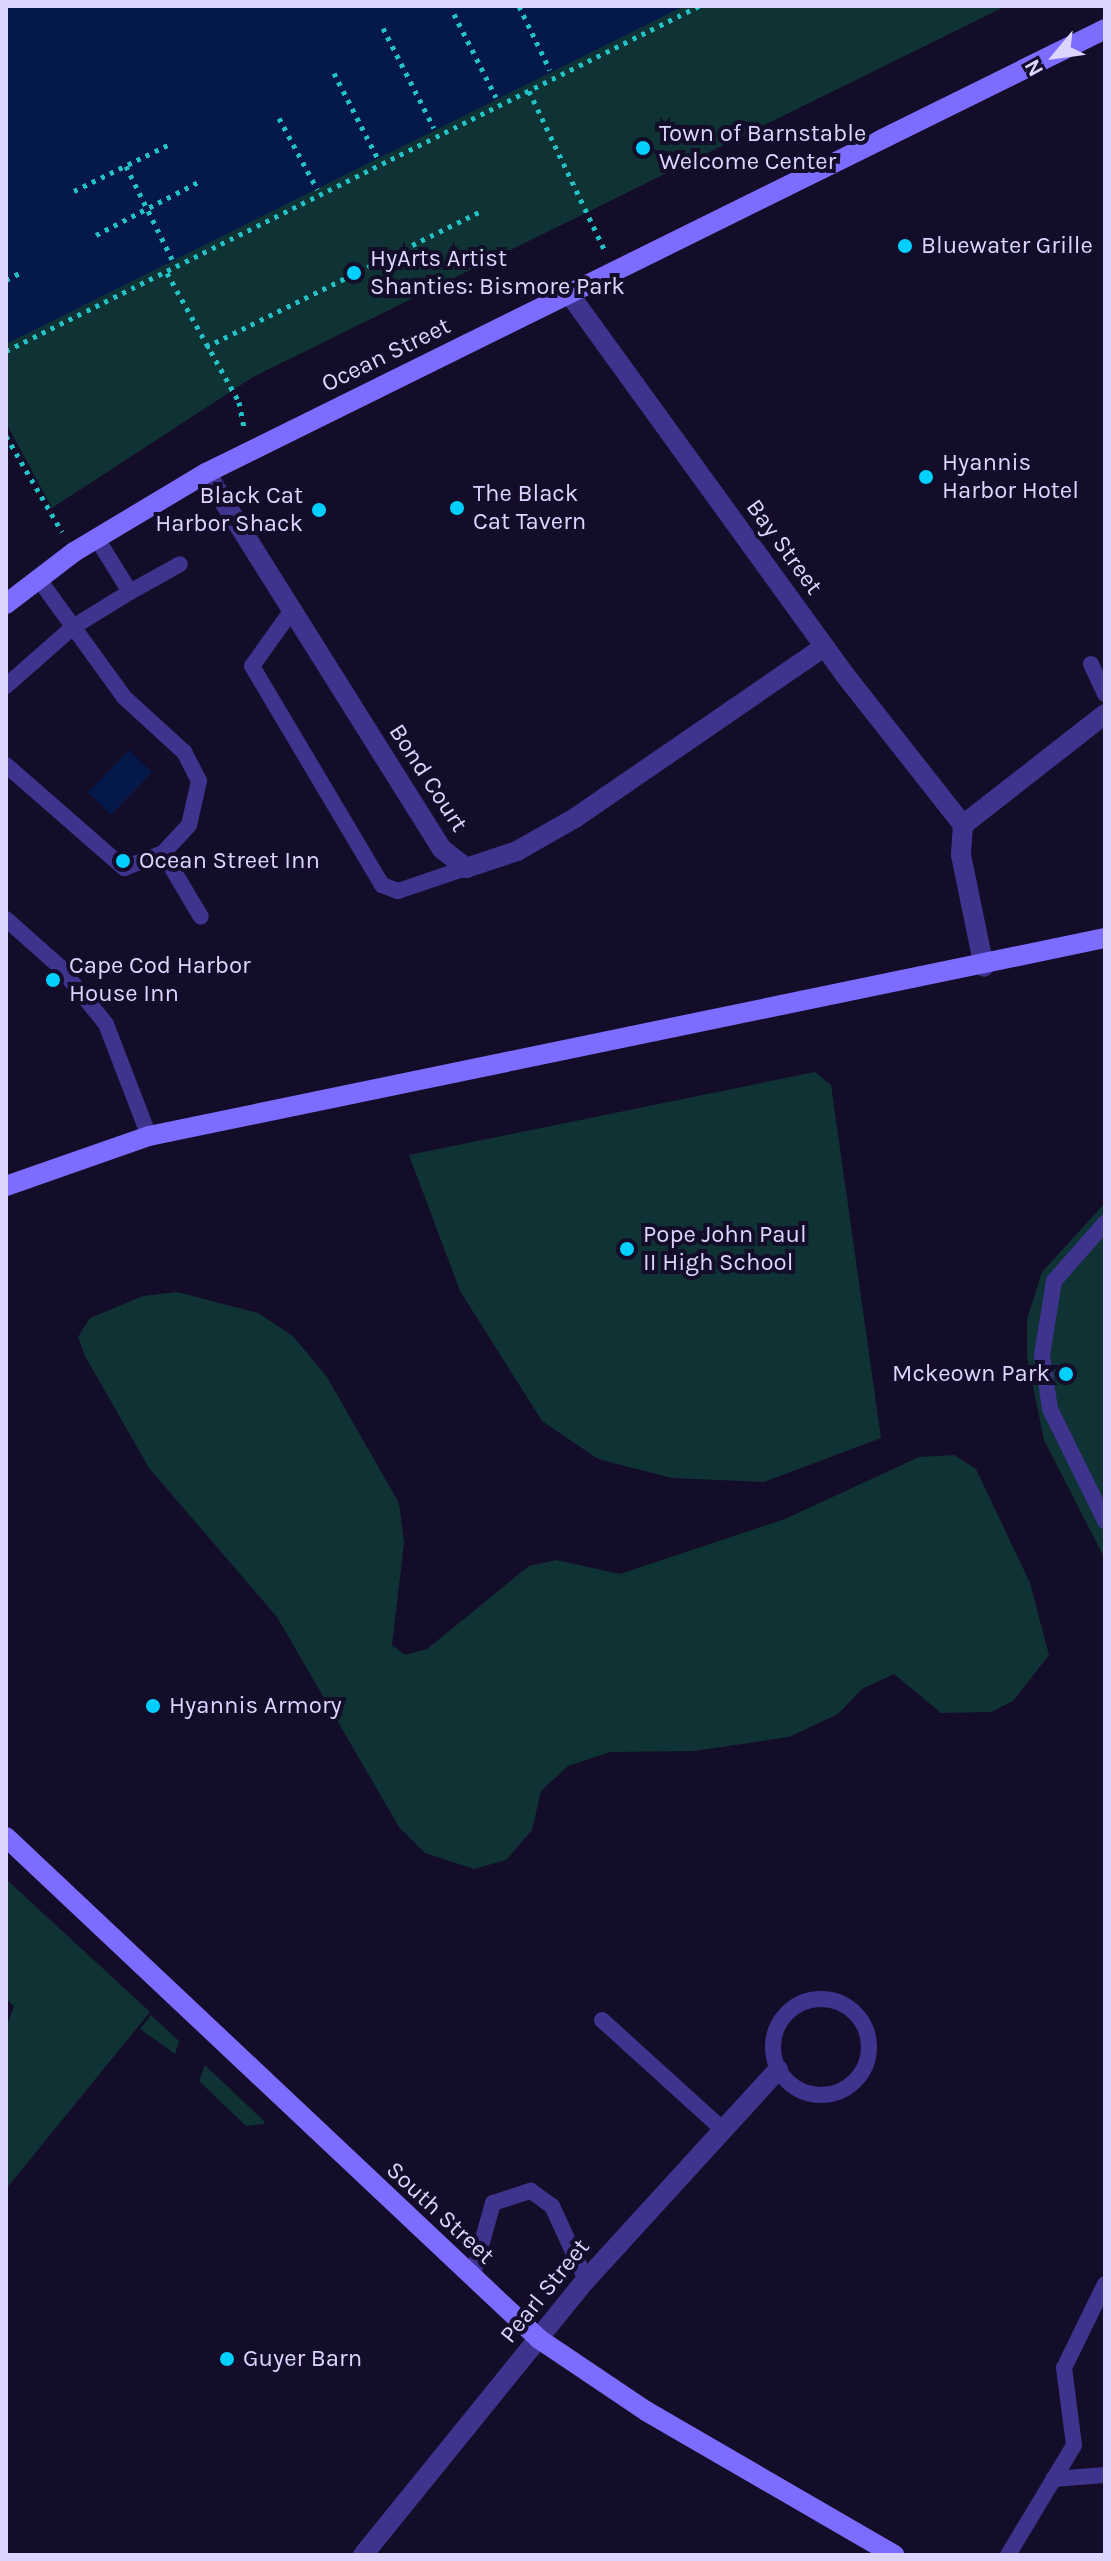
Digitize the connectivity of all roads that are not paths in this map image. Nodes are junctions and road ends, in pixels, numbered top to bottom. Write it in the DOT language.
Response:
graph roads {
  1 [pos="1105,29"];
  2 [pos="570,295"];
  3 [pos="206,473"];
  4 [pos="96,537"];
  5 [pos="180,564"];
  6 [pos="38,578"];
  7 [pos="130,592"];
  8 [pos="6,604"];
  9 [pos="290,613"];
  10 [pos="73,627"];
  11 [pos="824,647"];
  12 [pos="1091,664"];
  13 [pos="6,686"];
  14 [pos="1105,694"];
  15 [pos="1105,714"];
  16 [pos="6,765"];
  17 [pos="963,825"];
  18 [pos="163,853"];
  19 [pos="466,868"];
  20 [pos="201,917"];
  21 [pos="6,919"];
  22 [pos="1105,938"];
  23 [pos="984,967"];
  24 [pos="149,1136"];
  25 [pos="6,1186"];
  26 [pos="1105,1223"];
  27 [pos="1105,1521"];
  28 [pos="6,1837"];
  29 [pos="602,2020"];
  30 [pos="778,2070"];
  31 [pos="720,2127"];
  32 [pos="472,2278"];
  33 [pos="586,2280"];
  34 [pos="1105,2284"];
  35 [pos="539,2339"];
  36 [pos="1105,2475"];
  37 [pos="1053,2479"];
  38 [pos="363,2555"];
  39 [pos="894,2555"];
  40 [pos="1008,2555"];
  1 -- 2 [label="main road, Ocean Street"];
  2 -- 3 [label="main road, Ocean Street"];
  2 -- 11 [label="street, Bay Street"];
  3 -- 4 [label="main road, Ocean Street"];
  3 -- 9 [label="street, Bond Court"];
  4 -- 6 [label="main road, Ocean Street"];
  4 -- 7 [label="lane"];
  5 -- 7 [label="lane"];
  6 -- 8 [label="main road, Ocean Street"];
  6 -- 10 [label="lane"];
  7 -- 10 [label="lane"];
  9 -- 19 [label="street, Bond Court"];
  9 -- 19 [label="lane"];
  10 -- 13 [label="lane"];
  10 -- 18 [label="lane"];
  11 -- 17 [label="street, Bay Street"];
  11 -- 19 [label="street, Bond Court"];
  12 -- 14 [label="lane"];
  15 -- 17 [label="street"];
  16 -- 18 [label="lane"];
  17 -- 23 [label="street"];
  18 -- 20 [label="lane"];
  21 -- 24 [label="lane"];
  22 -- 23 [label="main road"];
  23 -- 24 [label="main road"];
  24 -- 25 [label="main road"];
  26 -- 27 [label="lane"];
  28 -- 32 [label="main road, South Street"];
  29 -- 31 [label="lane"];
  30 -- 30 [label="lane"];
  30 -- 31 [label="street, Pearl Street"];
  31 -- 33 [label="street, Pearl Street"];
  32 -- 33 [label="lane"];
  32 -- 35 [label="main road, South Street"];
  33 -- 35 [label="street, Pearl Street"];
  34 -- 37 [label="lane"];
  35 -- 38 [label="street, Pearl Street"];
  35 -- 39 [label="main road, South Street"];
  36 -- 37 [label="lane"];
  37 -- 40 [label="lane"];
}
